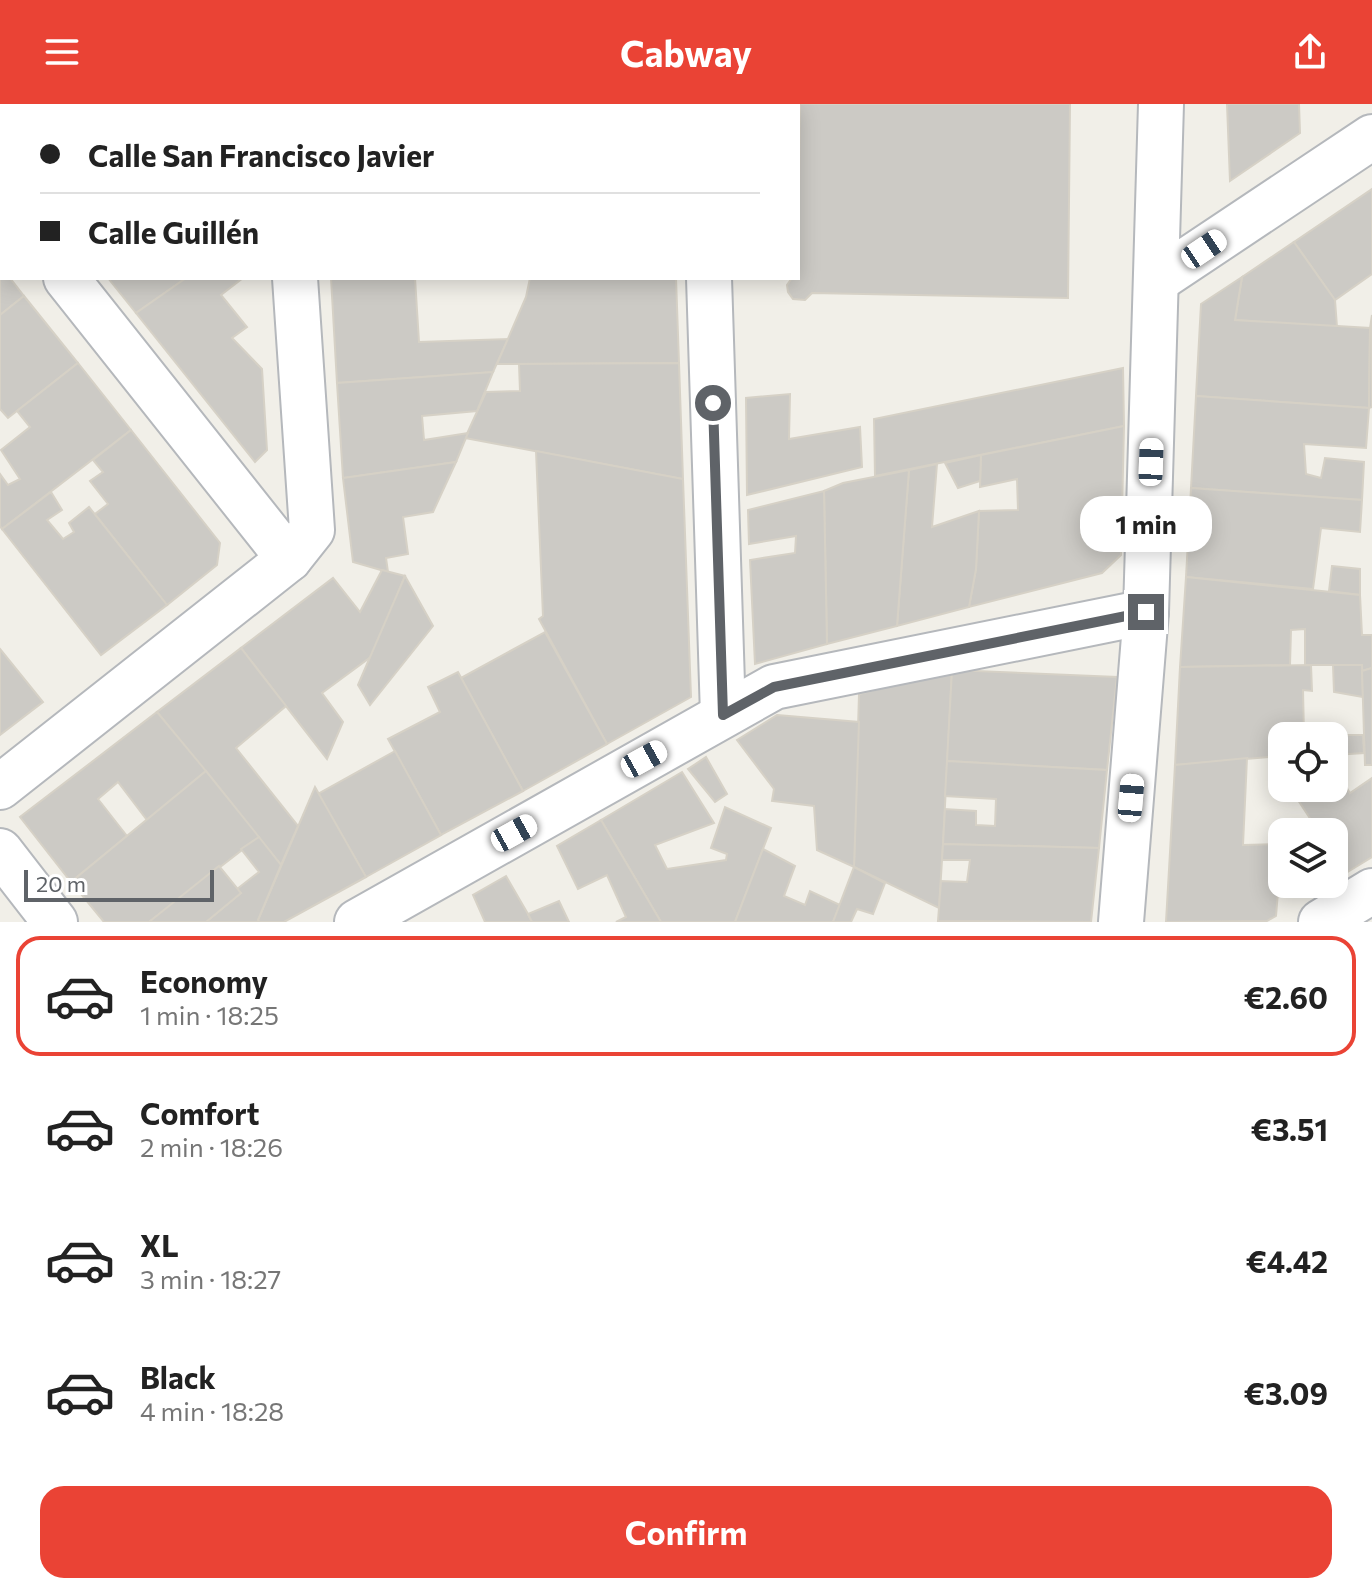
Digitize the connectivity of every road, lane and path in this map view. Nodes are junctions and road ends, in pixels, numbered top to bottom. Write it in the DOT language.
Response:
graph roads {
  1 [pos="1161,104"];
  2 [pos="1372,137"];
  3 [pos="68,280"];
  4 [pos="295,280"];
  5 [pos="709,280"];
  6 [pos="1156,281"];
  7 [pos="289,559"];
  8 [pos="1146,612"];
  9 [pos="723,715"];
  10 [pos="0,787"];
  11 [pos="0,851"];
  12 [pos="1372,891"];
  13 [pos="55,922"];
  14 [pos="357,922"];
  15 [pos="1121,922"];
  16 [pos="1321,922"];
  1 -- 6 [label="street"];
  2 -- 6 [label="street"];
  3 -- 7 [label="street"];
  4 -- 7 [label="street"];
  5 -- 9 [label="street"];
  6 -- 8 [label="street"];
  7 -- 10 [label="street"];
  8 -- 9 [label="street"];
  8 -- 15 [label="street"];
  9 -- 14 [label="street"];
  11 -- 13 [label="street"];
  12 -- 16 [label="street"];
}
